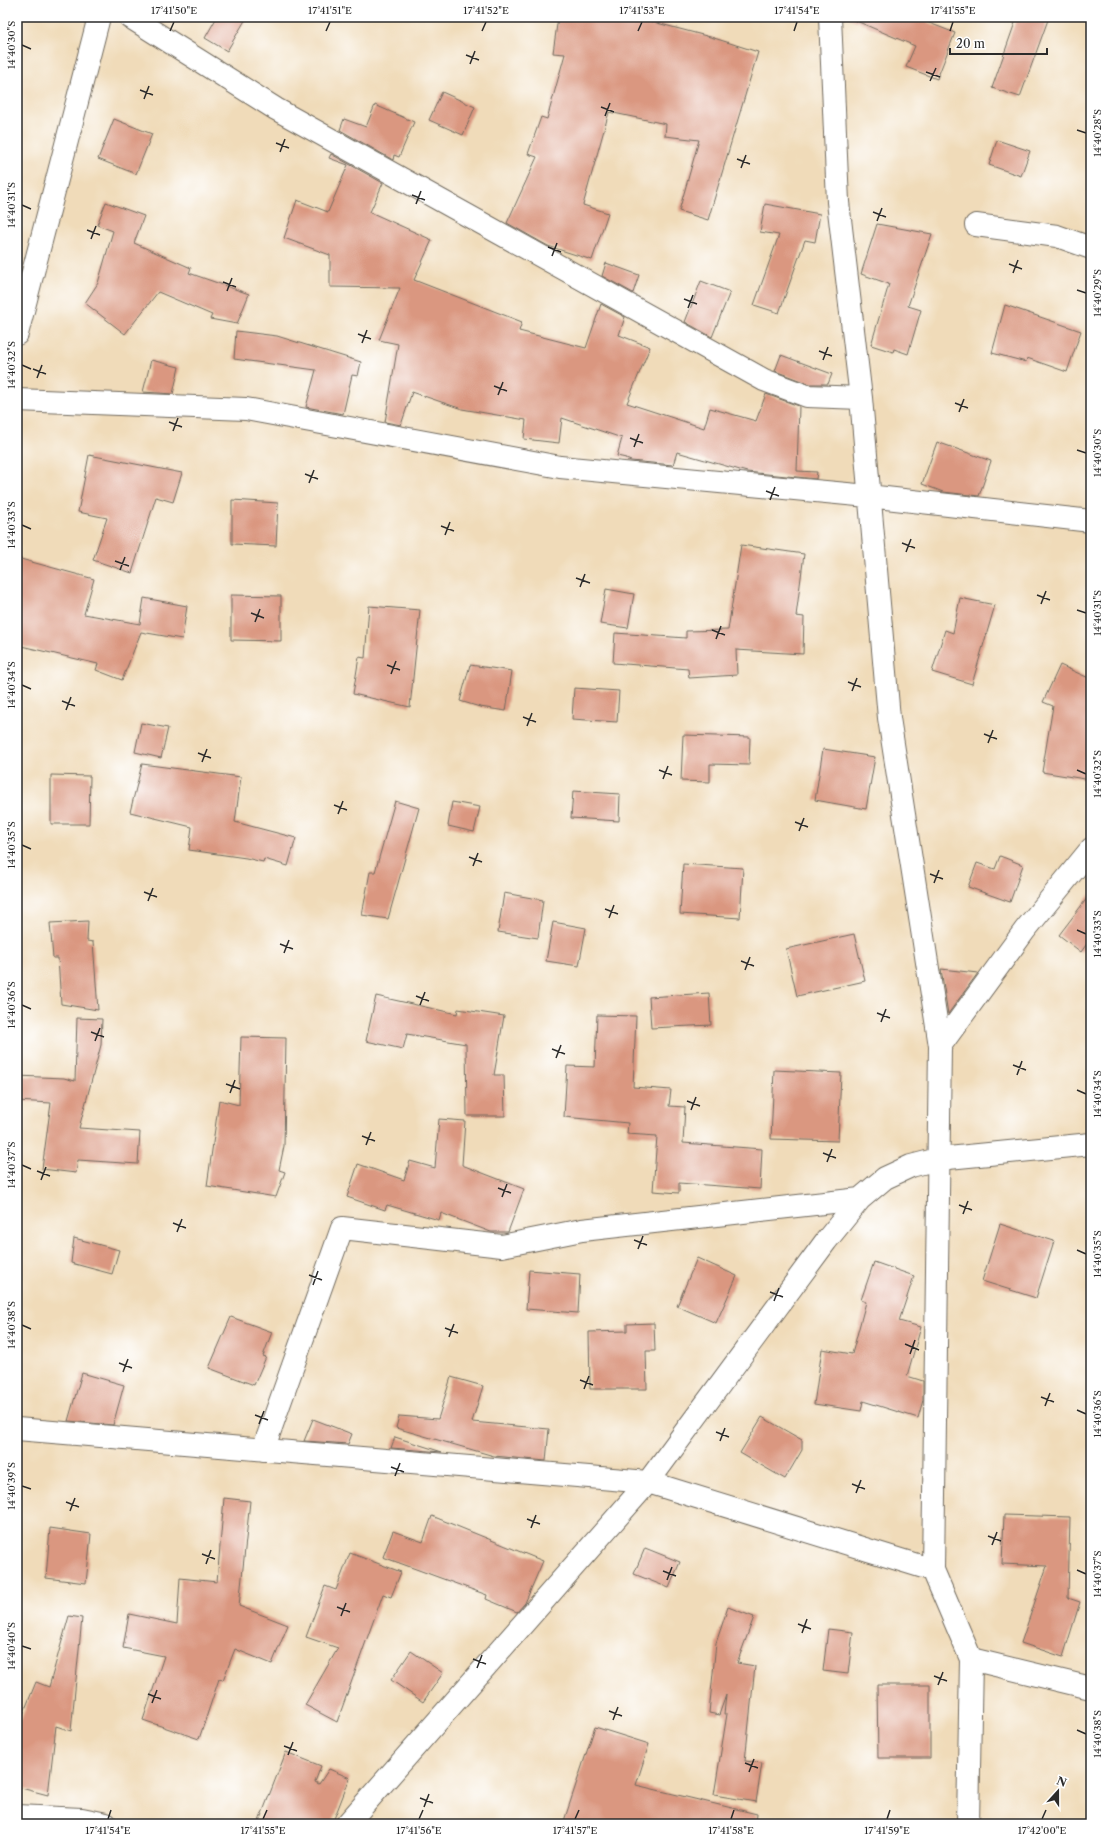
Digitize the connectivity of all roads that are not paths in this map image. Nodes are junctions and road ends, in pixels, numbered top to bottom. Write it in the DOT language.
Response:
graph roads {
  1 [pos="99,17"];
  2 [pos="130,17"];
  3 [pos="830,17"];
  4 [pos="976,225"];
  5 [pos="1091,248"];
  6 [pos="17,334"];
  7 [pos="861,398"];
  8 [pos="17,400"];
  9 [pos="868,496"];
  10 [pos="1091,521"];
  11 [pos="1091,849"];
  12 [pos="940,1046"];
  13 [pos="1091,1144"];
  14 [pos="938,1159"];
  15 [pos="860,1199"];
  16 [pos="17,1429"];
  17 [pos="263,1450"];
  18 [pos="648,1482"];
  19 [pos="933,1570"];
  20 [pos="971,1659"];
  21 [pos="1091,1688"];
  22 [pos="17,1816"];
  23 [pos="106,1824"];
  24 [pos="347,1824"];
  25 [pos="968,1824"];
  1 -- 6 [label="street"];
  2 -- 7 [label="street"];
  3 -- 7 [label="street"];
  4 -- 5 [label="street"];
  7 -- 9 [label="street"];
  8 -- 9 [label="street"];
  9 -- 10 [label="street"];
  9 -- 12 [label="street"];
  11 -- 12 [label="street"];
  12 -- 14 [label="street"];
  13 -- 14 [label="street"];
  14 -- 15 [label="street"];
  14 -- 19 [label="street"];
  15 -- 17 [label="street"];
  15 -- 18 [label="street"];
  16 -- 17 [label="street"];
  17 -- 18 [label="street"];
  18 -- 19 [label="street"];
  18 -- 24 [label="street"];
  19 -- 20 [label="street"];
  20 -- 21 [label="street"];
  20 -- 25 [label="street"];
  22 -- 23 [label="street"];
}
